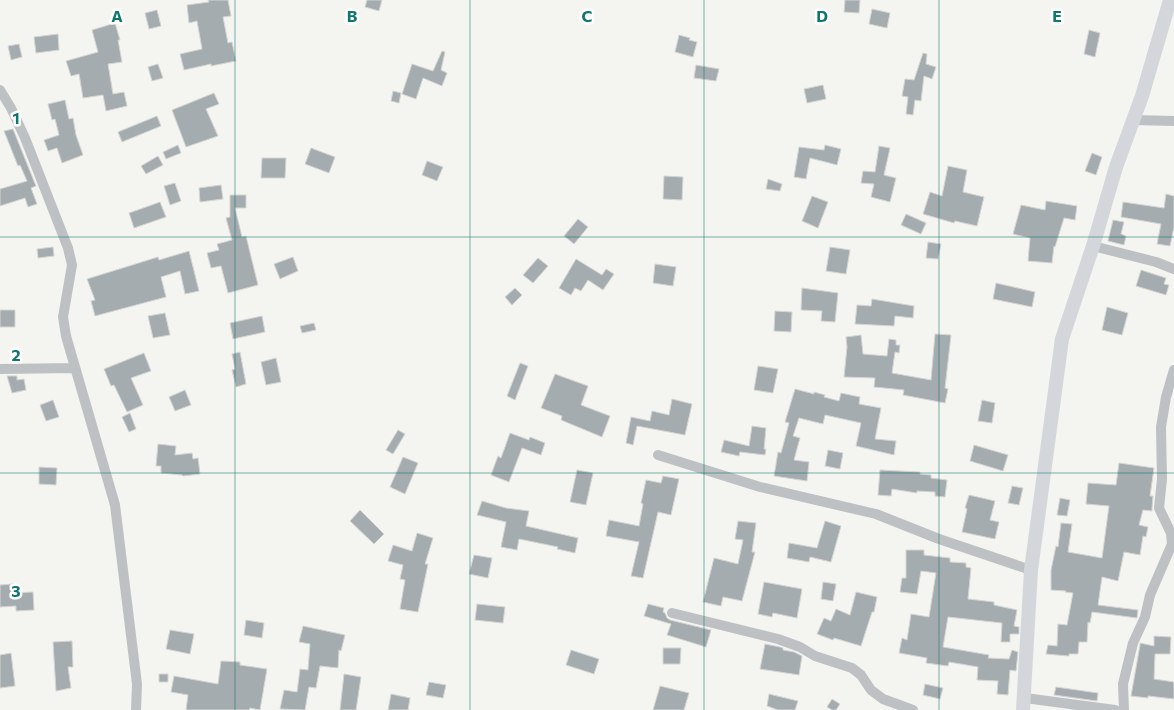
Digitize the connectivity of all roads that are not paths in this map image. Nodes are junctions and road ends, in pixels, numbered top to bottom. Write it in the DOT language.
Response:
graph roads {
  1 [pos="1170,0"];
  2 [pos="0,90"];
  3 [pos="1133,120"];
  4 [pos="1174,121"];
  5 [pos="1093,246"];
  6 [pos="1174,269"];
  7 [pos="76,368"];
  8 [pos="0,369"];
  9 [pos="1174,370"];
  10 [pos="658,455"];
  11 [pos="1031,570"];
  12 [pos="672,613"];
  13 [pos="1024,704"];
  14 [pos="136,710"];
  15 [pos="913,710"];
  16 [pos="1115,710"];
  17 [pos="1124,710"];
  1 -- 3 [label="street"];
  2 -- 7 [label="street"];
  3 -- 4 [label="street"];
  3 -- 5 [label="street"];
  5 -- 6 [label="street"];
  5 -- 11 [label="street"];
  7 -- 8 [label="street"];
  7 -- 14 [label="street"];
  9 -- 17 [label="street"];
  10 -- 11 [label="street"];
  11 -- 13 [label="street"];
  12 -- 15 [label="street"];
  13 -- 16 [label="street"];
}
